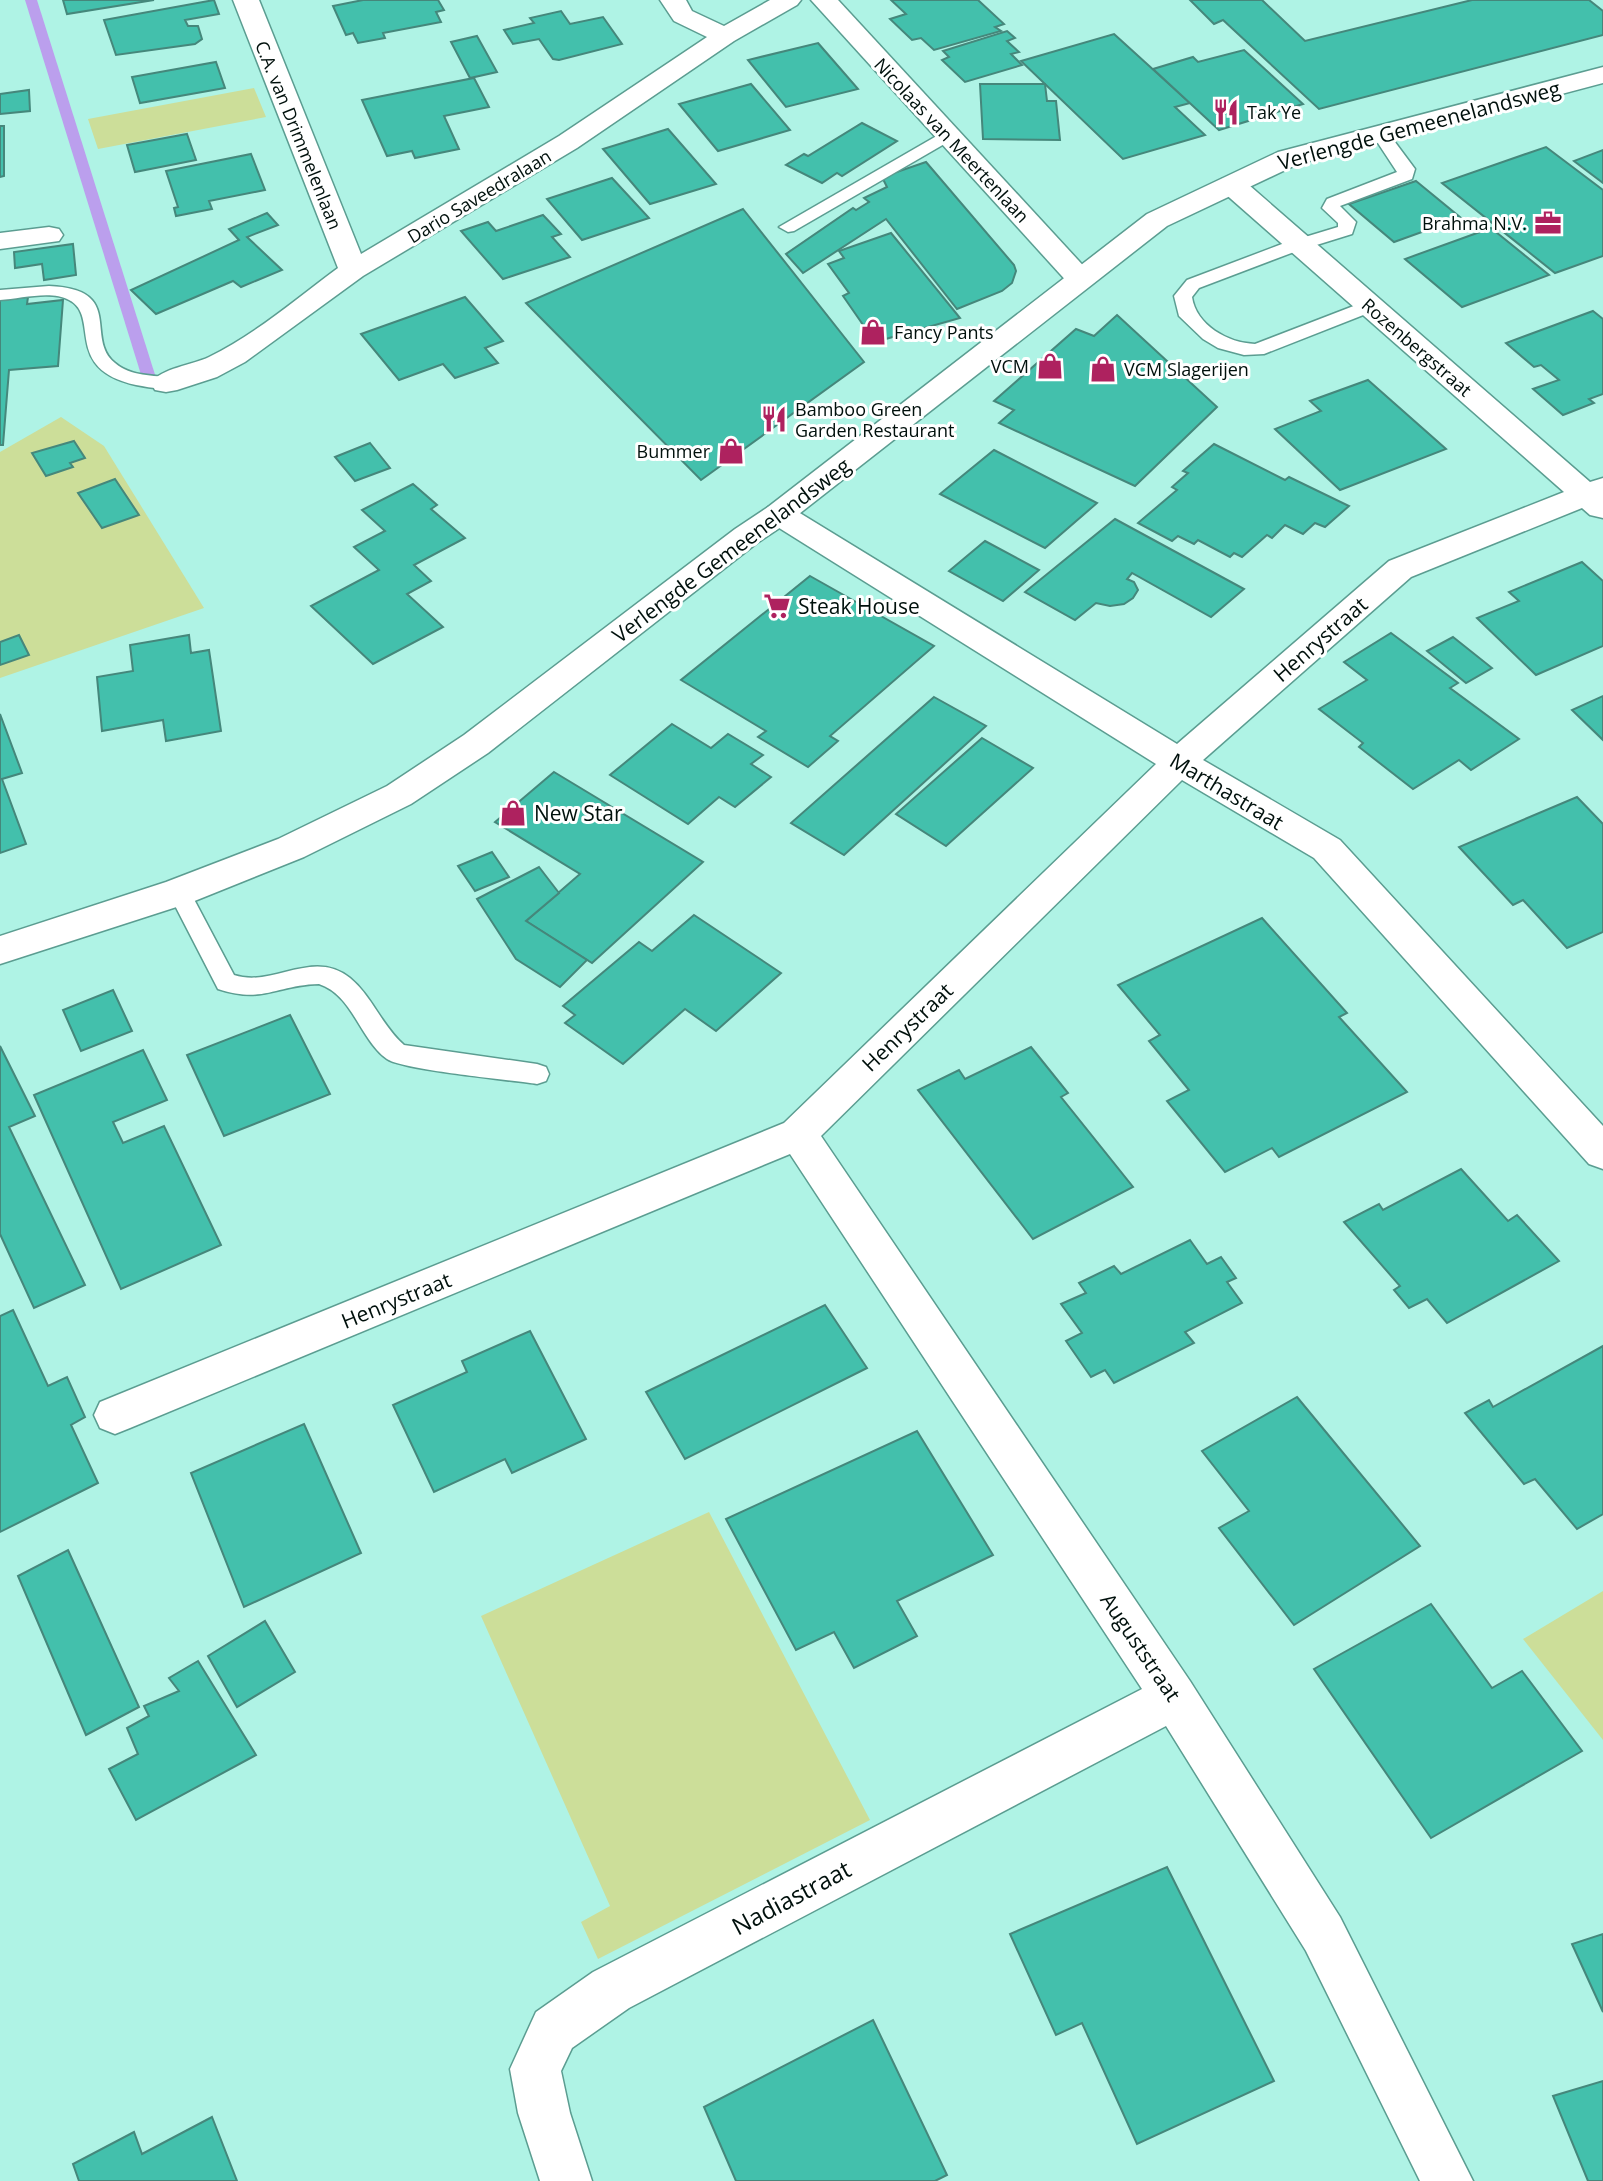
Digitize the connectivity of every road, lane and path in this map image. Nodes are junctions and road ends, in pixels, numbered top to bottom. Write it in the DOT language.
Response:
graph roads {
  1 [pos="246,0"];
  2 [pos="673,0"];
  3 [pos="788,0"];
  4 [pos="824,0"];
  5 [pos="725,36"];
  6 [pos="1603,75"];
  7 [pos="1380,134"];
  8 [pos="947,135"];
  9 [pos="1231,185"];
  10 [pos="788,227"];
  11 [pos="49,235"];
  12 [pos="0,241"];
  13 [pos="1299,244"];
  14 [pos="353,270"];
  15 [pos="1080,279"];
  16 [pos="0,295"];
  17 [pos="1370,306"];
  18 [pos="166,383"];
  19 [pos="1597,497"];
  20 [pos="779,514"];
  21 [pos="1179,762"];
  22 [pos="179,892"];
  23 [pos="0,950"];
  24 [pos="537,1074"];
  25 [pos="798,1134"];
  26 [pos="1603,1153"];
  27 [pos="115,1415"];
  28 [pos="1174,1697"];
  29 [pos="566,2181"];
  30 [pos="1447,2181"];
  1 -- 14 [label="street, C.A. van Drimmelenlaan"];
  2 -- 5 [label="street"];
  3 -- 5 [label="street, Dario Saveedralaan"];
  4 -- 8 [label="street, Nicolaas van Meertenlaan"];
  5 -- 14 [label="street, Dario Saveedralaan"];
  6 -- 7 [label="street, Verlengde Gemeenelandsweg"];
  7 -- 9 [label="street, Verlengde Gemeenelandsweg"];
  7 -- 13 [label="lane"];
  8 -- 10 [label="lane"];
  8 -- 15 [label="street, Nicolaas van Meertenlaan"];
  9 -- 13 [label="street, Rozenbergstraat"];
  9 -- 15 [label="street, Verlengde Gemeenelandsweg"];
  11 -- 12 [label="street"];
  13 -- 17 [label="street, Rozenbergstraat"];
  13 -- 17 [label="lane"];
  14 -- 18 [label="street, Dario Saveedralaan"];
  15 -- 20 [label="street, Verlengde Gemeenelandsweg"];
  16 -- 18 [label="lane"];
  17 -- 19 [label="street, Rozenbergstraat"];
  19 -- 21 [label="street, Henrystraat"];
  20 -- 21 [label="street, Marthastraat"];
  20 -- 22 [label="street, Verlengde Gemeenelandsweg"];
  21 -- 25 [label="street, Henrystraat"];
  21 -- 26 [label="street, Marthastraat"];
  22 -- 23 [label="street, Verlengde Gemeenelandsweg"];
  22 -- 24 [label="lane"];
  25 -- 27 [label="street, Henrystraat"];
  25 -- 28 [label="street, Auguststraat"];
  28 -- 29 [label="street, Nadiastraat"];
  28 -- 30 [label="street, Auguststraat"];
}
